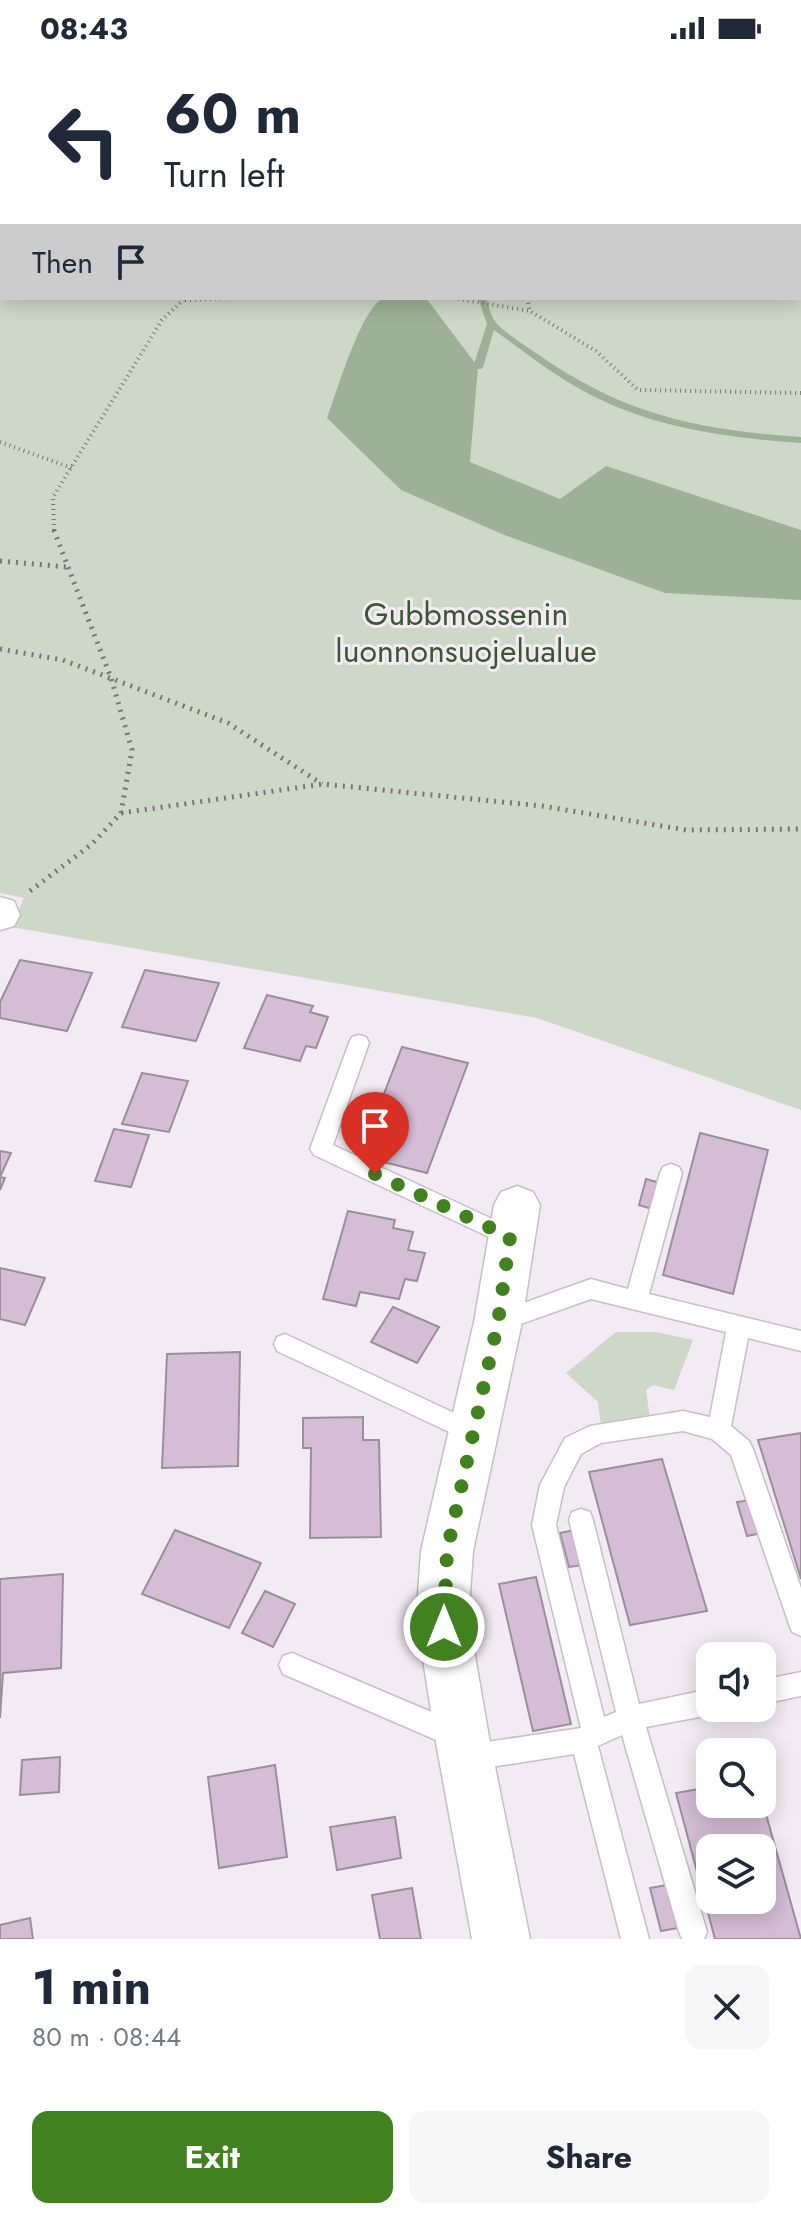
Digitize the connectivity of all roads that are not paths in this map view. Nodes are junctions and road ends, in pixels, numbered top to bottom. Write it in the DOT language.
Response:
graph roads {
  1 [pos="359,1043"];
  2 [pos="671,1173"];
  3 [pos="514,1221"];
  4 [pos="636,1300"];
  5 [pos="498,1322"];
  6 [pos="739,1324"];
  7 [pos="801,1341"];
  8 [pos="285,1344"];
  9 [pos="719,1430"];
  10 [pos="472,1432"];
  11 [pos="581,1520"];
  12 [pos="801,1624"];
  13 [pos="292,1665"];
  14 [pos="801,1684"];
  15 [pos="776,1689"];
  16 [pos="696,1705"];
  17 [pos="630,1718"];
  18 [pos="589,1737"];
  19 [pos="464,1748"];
  20 [pos="693,1932"];
  21 [pos="501,1939"];
  22 [pos="635,1939"];
  1 -- 3 [label="lane"];
  2 -- 4 [label="lane"];
  3 -- 5 [label="street"];
  4 -- 5 [label="lane"];
  4 -- 6 [label="lane"];
  5 -- 10 [label="street"];
  6 -- 7 [label="lane"];
  6 -- 9 [label="lane"];
  8 -- 10 [label="lane"];
  9 -- 12 [label="lane"];
  9 -- 18 [label="lane"];
  10 -- 19 [label="street"];
  11 -- 17 [label="lane"];
  13 -- 19 [label="lane"];
  14 -- 15 [label="lane"];
  16 -- 17 [label="lane"];
  17 -- 18 [label="lane"];
  17 -- 20 [label="lane"];
  18 -- 19 [label="lane"];
  18 -- 22 [label="lane"];
  19 -- 21 [label="street"];
}
